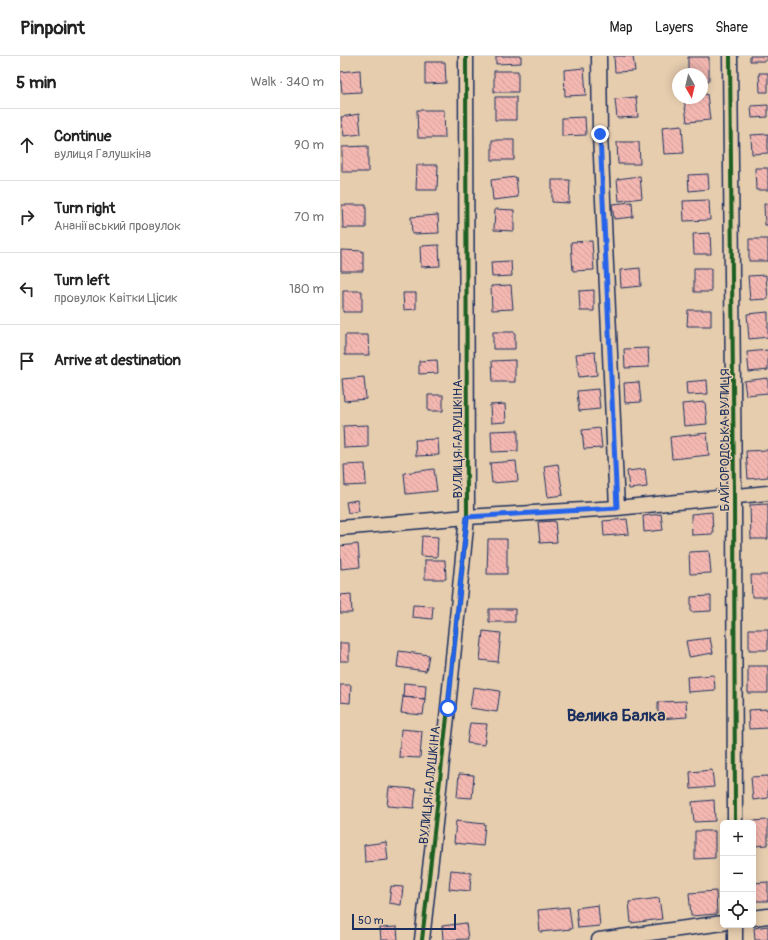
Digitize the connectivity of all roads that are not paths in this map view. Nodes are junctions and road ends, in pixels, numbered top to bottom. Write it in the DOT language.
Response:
graph roads {
  1 [pos="466,56"];
  2 [pos="599,56"];
  3 [pos="730,56"];
  4 [pos="768,493"];
  5 [pos="734,496"];
  6 [pos="617,508"];
  7 [pos="467,517"];
  8 [pos="340,528"];
  9 [pos="735,820"];
  10 [pos="768,916"];
  11 [pos="756,918"];
  12 [pos="720,923"];
  13 [pos="735,928"];
  14 [pos="422,940"];
  15 [pos="599,940"];
  16 [pos="735,940"];
  1 -- 7 [label="street, ВУЛИЦЯ ГАЛУШКІНА"];
  2 -- 6 [label="street"];
  3 -- 5 [label="street, БАЙГОРОДСЬКА ВУЛИЦЯ"];
  4 -- 5 [label="street"];
  5 -- 6 [label="street"];
  5 -- 9 [label="street, БАЙГОРОДСЬКА ВУЛИЦЯ"];
  6 -- 7 [label="street"];
  7 -- 8 [label="street"];
  7 -- 14 [label="street, ВУЛИЦЯ ГАЛУШКІНА"];
  10 -- 11 [label="street"];
  12 -- 15 [label="street"];
  13 -- 16 [label="street"];
}
